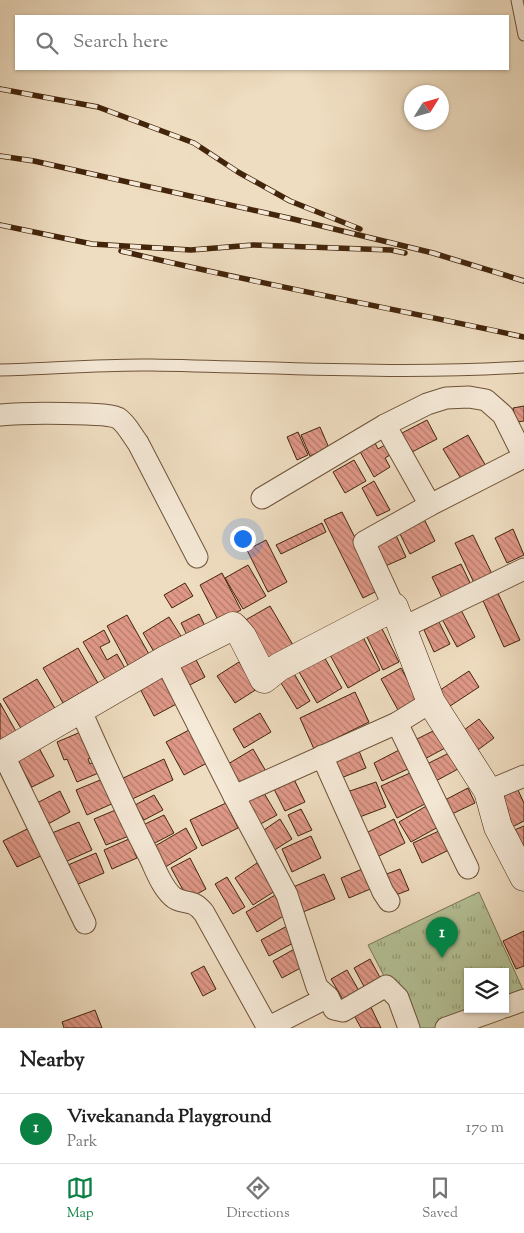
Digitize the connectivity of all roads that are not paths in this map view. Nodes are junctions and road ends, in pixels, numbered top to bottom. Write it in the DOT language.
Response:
graph roads {
  1 [pos="517,0"];
  2 [pos="524,35"];
  3 [pos="524,367"];
  4 [pos="0,370"];
  5 [pos="0,415"];
  6 [pos="385,425"];
  7 [pos="524,457"];
  8 [pos="262,498"];
  9 [pos="430,504"];
  10 [pos="197,557"];
  11 [pos="524,569"];
  12 [pos="398,618"];
  13 [pos="165,660"];
  14 [pos="431,702"];
  15 [pos="80,709"];
  16 [pos="397,723"];
  17 [pos="1,755"];
  18 [pos="322,756"];
  19 [pos="524,776"];
  20 [pos="488,790"];
  21 [pos="234,796"];
  22 [pos="468,868"];
  23 [pos="524,877"];
  24 [pos="389,901"];
  25 [pos="85,923"];
  26 [pos="328,997"];
  27 [pos="524,1000"];
  28 [pos="509,1006"];
  29 [pos="488,1013"];
  30 [pos="267,1028"];
  31 [pos="410,1028"];
  32 [pos="446,1028"];
  1 -- 2 [label="lane"];
  3 -- 4 [label="lane"];
  5 -- 10 [label="street"];
  6 -- 7 [label="street"];
  6 -- 8 [label="street"];
  6 -- 9 [label="street"];
  7 -- 9 [label="street"];
  9 -- 12 [label="street"];
  11 -- 12 [label="street"];
  12 -- 13 [label="street"];
  12 -- 14 [label="street"];
  13 -- 15 [label="street"];
  13 -- 21 [label="street"];
  14 -- 16 [label="street"];
  14 -- 20 [label="street"];
  15 -- 17 [label="street"];
  15 -- 30 [label="street"];
  16 -- 18 [label="street"];
  16 -- 22 [label="street"];
  17 -- 25 [label="street"];
  18 -- 21 [label="street"];
  18 -- 24 [label="street"];
  19 -- 20 [label="street"];
  20 -- 23 [label="street"];
  21 -- 26 [label="street"];
  26 -- 30 [label="street"];
  26 -- 31 [label="street"];
  27 -- 28 [label="street"];
  29 -- 32 [label="street"];
}
